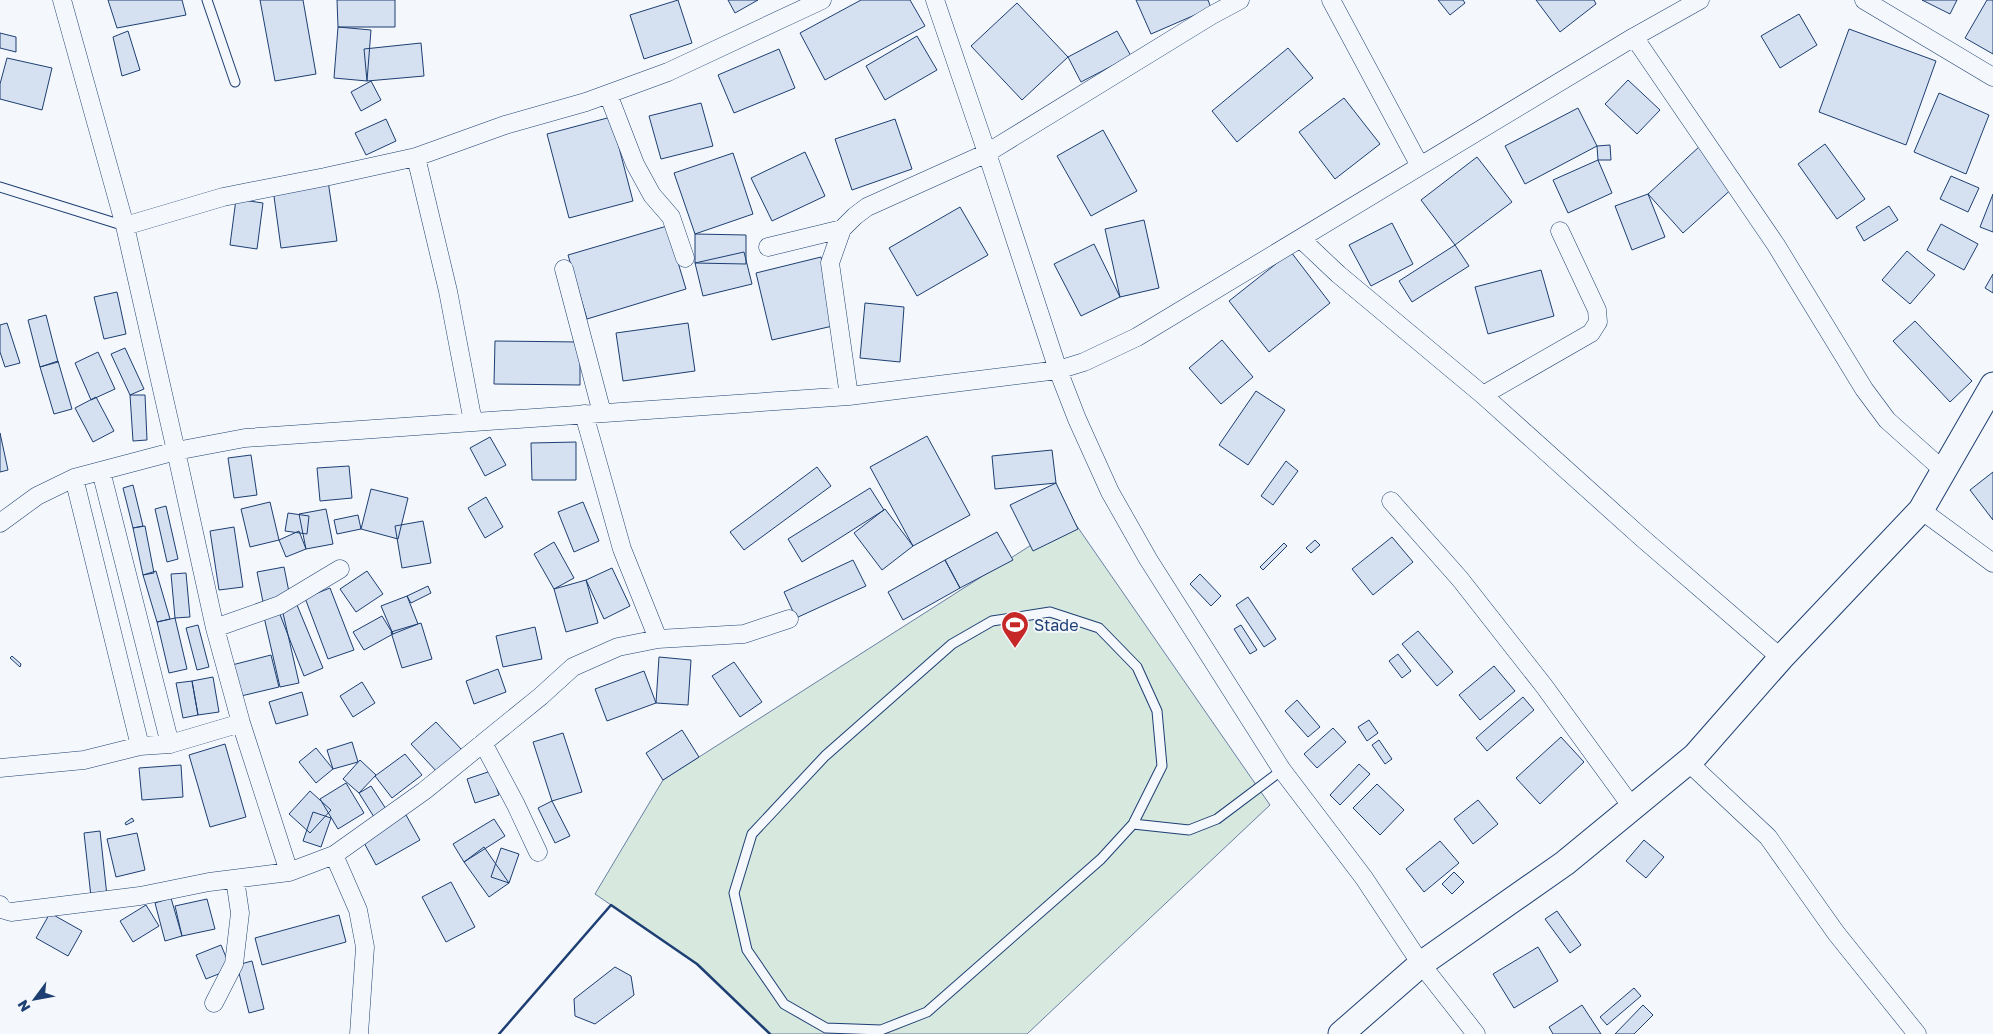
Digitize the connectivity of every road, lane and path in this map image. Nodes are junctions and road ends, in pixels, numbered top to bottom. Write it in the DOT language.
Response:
graph roads {
  1 [pos="62,0"];
  2 [pos="207,0"];
  3 [pos="822,0"];
  4 [pos="936,0"];
  5 [pos="1240,0"];
  6 [pos="1331,0"];
  7 [pos="1700,0"];
  8 [pos="1864,0"];
  9 [pos="1634,38"];
  10 [pos="1993,77"];
  11 [pos="235,82"];
  12 [pos="608,94"];
  13 [pos="987,152"];
  14 [pos="416,157"];
  15 [pos="1420,166"];
  16 [pos="0,187"];
  17 [pos="125,226"];
  18 [pos="842,229"];
  19 [pos="1560,230"];
  20 [pos="1301,238"];
  21 [pos="768,247"];
  22 [pos="685,258"];
  23 [pos="564,269"];
  24 [pos="1058,370"];
  25 [pos="1993,385"];
  26 [pos="1483,395"];
  27 [pos="849,396"];
  28 [pos="602,413"];
  29 [pos="584,414"];
  30 [pos="473,422"];
  31 [pos="176,452"];
  32 [pos="1943,470"];
  33 [pos="101,471"];
  34 [pos="74,478"];
  35 [pos="1391,501"];
  36 [pos="1921,510"];
  37 [pos="0,523"];
  38 [pos="1993,563"];
  39 [pos="340,569"];
  40 [pos="790,619"];
  41 [pos="214,628"];
  42 [pos="658,640"];
  43 [pos="1781,658"];
  44 [pos="241,724"];
  45 [pos="483,743"];
  46 [pos="170,744"];
  47 [pos="140,746"];
  48 [pos="1688,762"];
  49 [pos="0,768"];
  50 [pos="1282,770"];
  51 [pos="1632,807"];
  52 [pos="1133,824"];
  53 [pos="538,852"];
  54 [pos="334,855"];
  55 [pos="289,872"];
  56 [pos="235,879"];
  57 [pos="0,905"];
  58 [pos="1421,964"];
  59 [pos="214,1003"];
  60 [pos="359,1034"];
  61 [pos="1342,1034"];
  62 [pos="1476,1034"];
  63 [pos="1917,1034"];
  1 -- 17 [label="street"];
  2 -- 11 [label="lane"];
  3 -- 12 [label="street"];
  4 -- 13 [label="street"];
  5 -- 13 [label="street"];
  6 -- 15 [label="street"];
  7 -- 9 [label="street"];
  8 -- 10 [label="street"];
  9 -- 15 [label="street"];
  9 -- 32 [label="street"];
  12 -- 14 [label="street"];
  12 -- 22 [label="street"];
  13 -- 18 [label="street"];
  13 -- 24 [label="street"];
  14 -- 17 [label="street"];
  14 -- 30 [label="street"];
  15 -- 20 [label="street"];
  16 -- 17 [label="lane"];
  17 -- 31 [label="street"];
  18 -- 21 [label="street"];
  18 -- 27 [label="street"];
  19 -- 26 [label="street"];
  20 -- 24 [label="street"];
  20 -- 26 [label="street"];
  23 -- 28 [label="street"];
  24 -- 27 [label="street"];
  24 -- 50 [label="street"];
  25 -- 32 [label="main road"];
  26 -- 43 [label="street"];
  27 -- 28 [label="street"];
  28 -- 29 [label="street"];
  29 -- 30 [label="street"];
  29 -- 42 [label="street"];
  30 -- 31 [label="street"];
  31 -- 33 [label="street"];
  31 -- 41 [label="street"];
  32 -- 36 [label="main road"];
  33 -- 34 [label="street"];
  33 -- 46 [label="street"];
  34 -- 37 [label="street"];
  34 -- 47 [label="street"];
  35 -- 51 [label="street"];
  36 -- 38 [label="street"];
  36 -- 43 [label="main road"];
  39 -- 41 [label="street"];
  40 -- 42 [label="street"];
  41 -- 44 [label="street"];
  42 -- 45 [label="street"];
  43 -- 48 [label="main road"];
  44 -- 46 [label="street"];
  44 -- 55 [label="street"];
  45 -- 53 [label="street"];
  45 -- 54 [label="street"];
  46 -- 47 [label="street"];
  47 -- 49 [label="street"];
  48 -- 51 [label="main road"];
  48 -- 63 [label="street"];
  50 -- 52 [label="lane"];
  50 -- 58 [label="street"];
  51 -- 58 [label="main road"];
  52 -- 52 [label="lane"];
  54 -- 55 [label="street"];
  54 -- 60 [label="street"];
  55 -- 56 [label="street"];
  56 -- 57 [label="street"];
  56 -- 59 [label="street"];
  58 -- 61 [label="main road"];
  58 -- 62 [label="street"];
}
